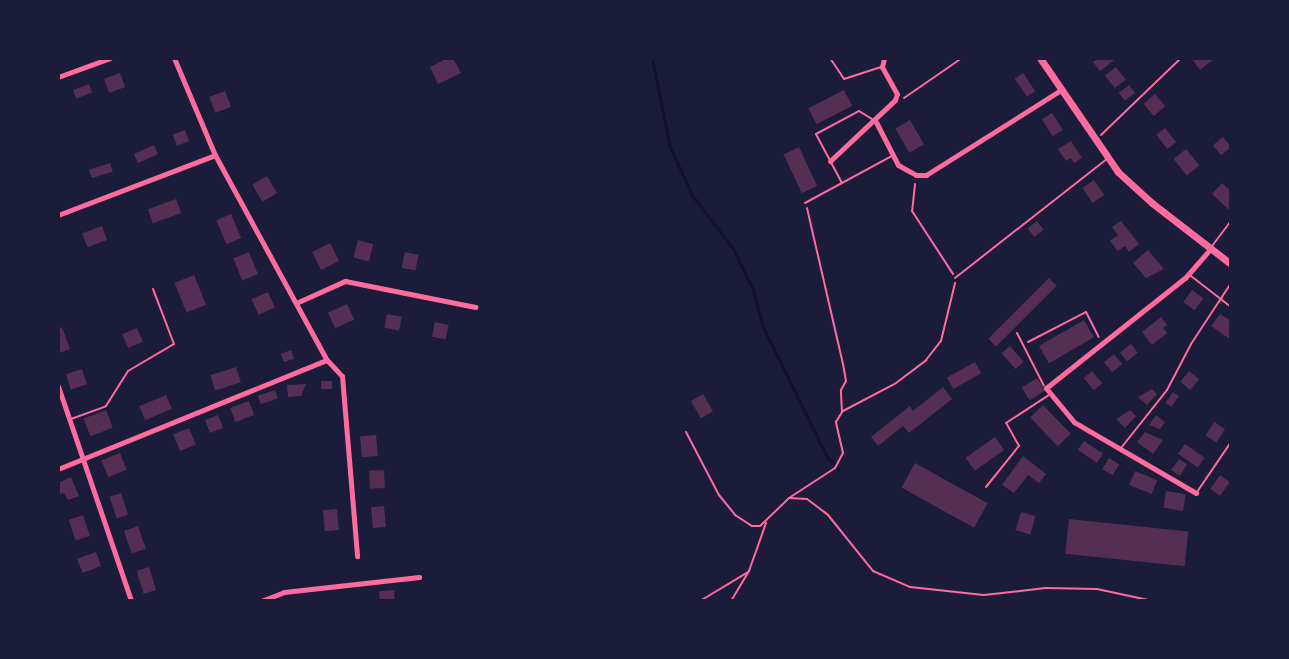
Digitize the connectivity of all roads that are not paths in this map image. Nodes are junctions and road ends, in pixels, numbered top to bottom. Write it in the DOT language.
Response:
graph roads {
  1 [pos="110,58"];
  2 [pos="174,58"];
  3 [pos="830,58"];
  4 [pos="884,58"];
  5 [pos="1040,58"];
  6 [pos="882,67"];
  7 [pos="58,77"];
  8 [pos="1061,90"];
  9 [pos="876,122"];
  10 [pos="215,155"];
  11 [pos="893,155"];
  12 [pos="1108,158"];
  13 [pos="830,161"];
  14 [pos="842,183"];
  15 [pos="805,203"];
  16 [pos="58,215"];
  17 [pos="1231,221"];
  18 [pos="1211,248"];
  19 [pos="1231,264"];
  20 [pos="1189,275"];
  21 [pos="955,278"];
  22 [pos="1231,283"];
  23 [pos="153,289"];
  24 [pos="1219,299"];
  25 [pos="296,303"];
  26 [pos="475,307"];
  27 [pos="1231,307"];
  28 [pos="1017,333"];
  29 [pos="327,360"];
  30 [pos="58,386"];
  31 [pos="1048,391"];
  32 [pos="70,420"];
  33 [pos="1231,442"];
  34 [pos="1119,451"];
  35 [pos="84,458"];
  36 [pos="58,469"];
  37 [pos="986,487"];
  38 [pos="1196,493"];
  39 [pos="357,556"];
  40 [pos="419,577"];
  41 [pos="131,601"];
  42 [pos="261,601"];
  1 -- 7 [label="street"];
  2 -- 10 [label="street"];
  3 -- 6 [label="lane"];
  4 -- 6 [label="street"];
  5 -- 8 [label="main road"];
  6 -- 9 [label="street"];
  8 -- 11 [label="street"];
  8 -- 12 [label="main road"];
  9 -- 11 [label="street"];
  9 -- 13 [label="street"];
  9 -- 13 [label="lane"];
  10 -- 16 [label="street"];
  10 -- 25 [label="street"];
  11 -- 14 [label="lane"];
  12 -- 18 [label="main road"];
  12 -- 21 [label="lane"];
  13 -- 14 [label="lane"];
  14 -- 15 [label="lane"];
  17 -- 18 [label="lane"];
  18 -- 19 [label="main road"];
  18 -- 20 [label="street"];
  20 -- 24 [label="lane"];
  20 -- 31 [label="street"];
  22 -- 24 [label="lane"];
  23 -- 32 [label="lane"];
  24 -- 27 [label="lane"];
  24 -- 34 [label="lane"];
  25 -- 26 [label="street"];
  25 -- 29 [label="street"];
  28 -- 31 [label="lane"];
  29 -- 35 [label="street"];
  29 -- 39 [label="street"];
  30 -- 32 [label="street"];
  31 -- 34 [label="street"];
  31 -- 37 [label="lane"];
  32 -- 35 [label="street"];
  33 -- 38 [label="lane"];
  34 -- 38 [label="street"];
  35 -- 36 [label="street"];
  35 -- 41 [label="street"];
  40 -- 42 [label="street"];
}
